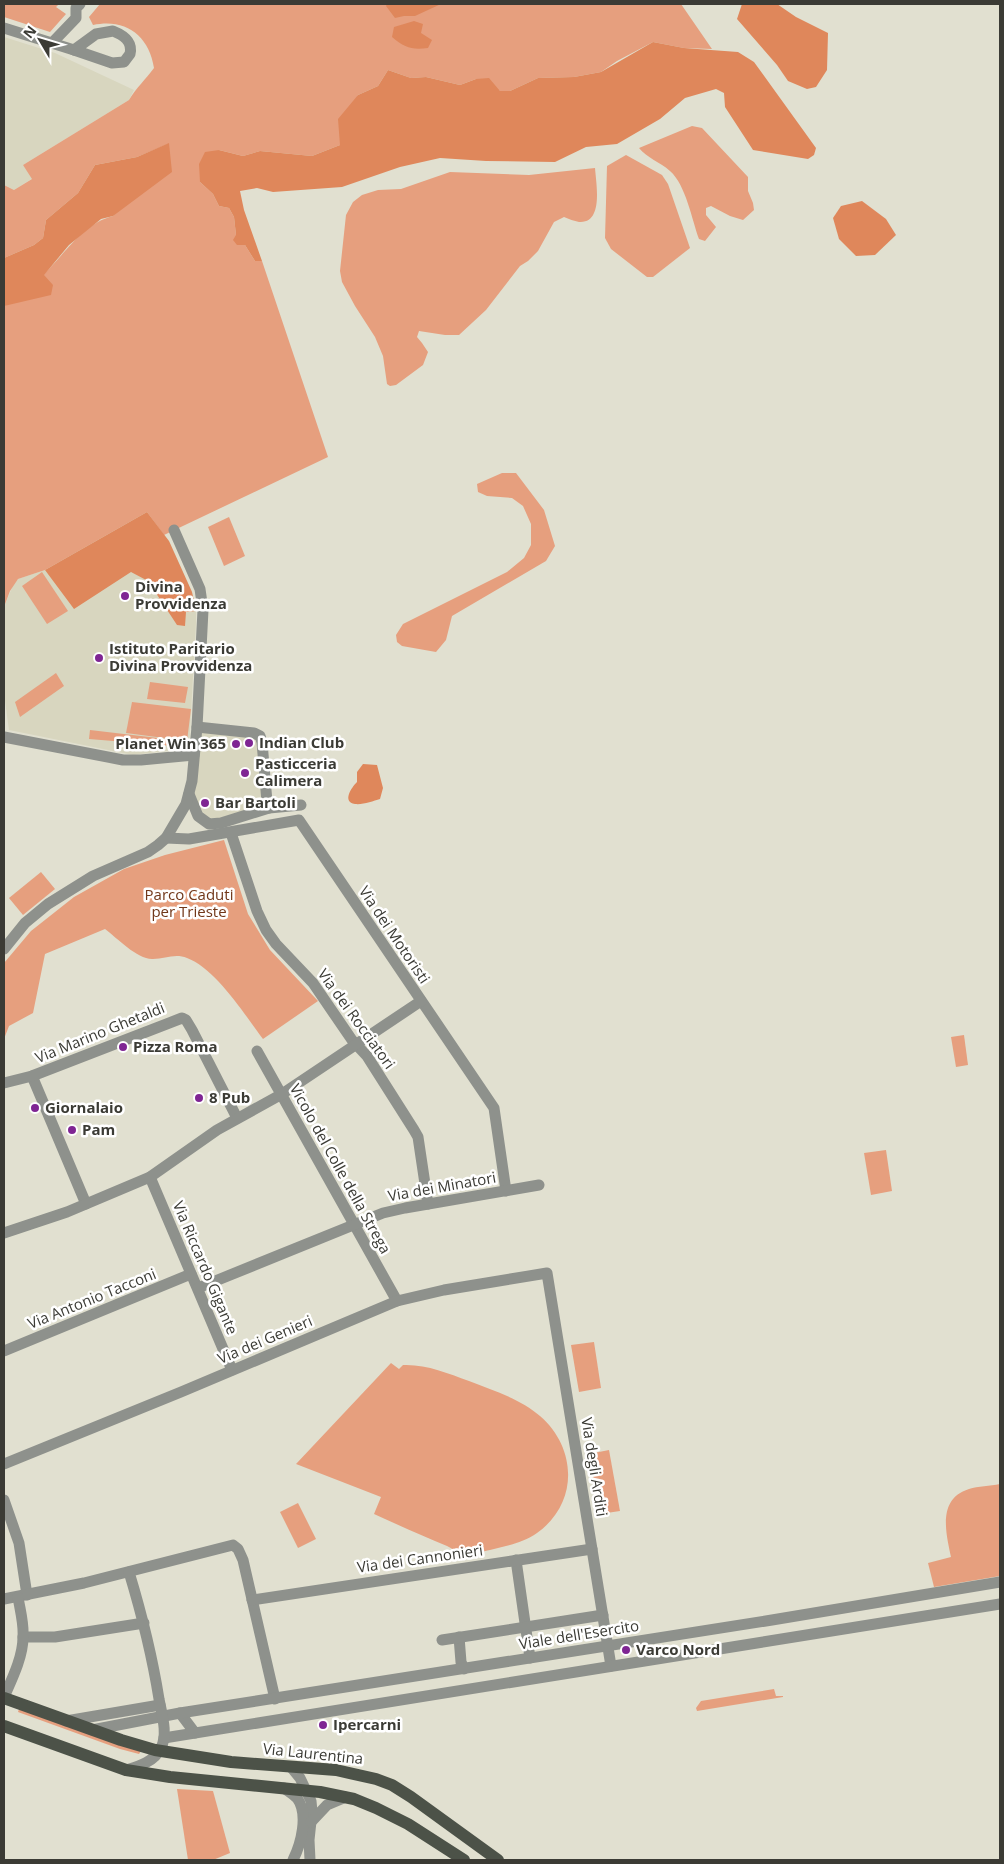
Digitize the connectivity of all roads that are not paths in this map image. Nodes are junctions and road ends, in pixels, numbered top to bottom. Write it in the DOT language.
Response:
graph roads {
  1 [pos="80,4"];
  2 [pos="4,28"];
  3 [pos="52,43"];
  4 [pos="74,50"];
  5 [pos="174,530"];
  6 [pos="197,727"];
  7 [pos="4,737"];
  8 [pos="194,755"];
  9 [pos="189,794"];
  10 [pos="301,805"];
  11 [pos="269,808"];
  12 [pos="231,833"];
  13 [pos="166,838"];
  14 [pos="4,949"];
  15 [pos="421,1002"];
  16 [pos="357,1044"];
  17 [pos="257,1051"];
  18 [pos="32,1076"];
  19 [pos="4,1083"];
  20 [pos="282,1094"];
  21 [pos="237,1118"];
  22 [pos="150,1177"];
  23 [pos="539,1185"];
  24 [pos="506,1191"];
  25 [pos="86,1204"];
  26 [pos="428,1204"];
  27 [pos="353,1225"];
  28 [pos="4,1233"];
  29 [pos="547,1273"];
  30 [pos="191,1274"];
  31 [pos="198,1288"];
  32 [pos="397,1301"];
  33 [pos="4,1351"];
  34 [pos="232,1370"];
  35 [pos="4,1464"];
  36 [pos="4,1500"];
  37 [pos="592,1549"];
  38 [pos="516,1560"];
  39 [pos="129,1572"];
  40 [pos="1000,1582"];
  41 [pos="23,1596"];
  42 [pos="4,1599"];
  43 [pos="899,1599"];
  44 [pos="252,1600"];
  45 [pos="1000,1604"];
  46 [pos="604,1615"];
  47 [pos="779,1619"];
  48 [pos="903,1619"];
  49 [pos="144,1623"];
  50 [pos="526,1628"];
  51 [pos="23,1637"];
  52 [pos="459,1637"];
  53 [pos="782,1639"];
  54 [pos="442,1640"];
  55 [pos="608,1645"];
  56 [pos="530,1658"];
  57 [pos="510,1661"];
  58 [pos="611,1666"];
  59 [pos="464,1669"];
  60 [pos="416,1676"];
  61 [pos="514,1682"];
  62 [pos="420,1697"];
  63 [pos="4,1698"];
  64 [pos="275,1699"];
  65 [pos="160,1705"];
  66 [pos="180,1713"];
  67 [pos="162,1717"];
  68 [pos="65,1721"];
  69 [pos="4,1726"];
  70 [pos="92,1730"];
  71 [pos="195,1733"];
  72 [pos="164,1738"];
  73 [pos="159,1751"];
  74 [pos="291,1767"];
  75 [pos="126,1770"];
  76 [pos="284,1788"];
  77 [pos="307,1791"];
  78 [pos="346,1796"];
  79 [pos="311,1822"];
  80 [pos="293,1860"];
  81 [pos="310,1860"];
  82 [pos="464,1860"];
  83 [pos="498,1860"];
  1 -- 3 [label="street"];
  2 -- 3 [label="street"];
  3 -- 4 [label="street"];
  5 -- 6 [label="street"];
  6 -- 8 [label="street"];
  6 -- 11 [label="street"];
  7 -- 8 [label="street"];
  8 -- 9 [label="street"];
  9 -- 11 [label="street"];
  9 -- 13 [label="street"];
  10 -- 11 [label="street"];
  12 -- 13 [label="street, Via dei Motoristi"];
  12 -- 15 [label="street, Via dei Motoristi"];
  12 -- 16 [label="street, Via dei Rocciatori"];
  13 -- 14 [label="street"];
  15 -- 16 [label="street"];
  15 -- 24 [label="street, Via dei Motoristi"];
  16 -- 20 [label="street"];
  16 -- 26 [label="street, Via dei Rocciatori"];
  17 -- 20 [label="street, Vicolo del Colle della Strega"];
  18 -- 19 [label="street, Via Marino Ghetaldi"];
  18 -- 21 [label="street, Via Marino Ghetaldi"];
  18 -- 25 [label="street"];
  20 -- 21 [label="street"];
  20 -- 27 [label="street, Vicolo del Colle della Strega"];
  21 -- 22 [label="street"];
  22 -- 25 [label="street"];
  22 -- 30 [label="street, Via Riccardo Gigante"];
  23 -- 24 [label="street, Via dei Minatori"];
  24 -- 26 [label="street, Via dei Minatori"];
  25 -- 28 [label="street"];
  26 -- 27 [label="street, Via dei Minatori"];
  27 -- 31 [label="street, Via dei Minatori"];
  27 -- 32 [label="street, Vicolo del Colle della Strega"];
  29 -- 32 [label="street, Via dei Genieri"];
  29 -- 37 [label="street, Via degli Arditi"];
  30 -- 31 [label="street, Via Riccardo Gigante"];
  30 -- 33 [label="street, Via Antonio Tacconi"];
  31 -- 34 [label="street, Via Riccardo Gigante"];
  32 -- 34 [label="street, Via dei Genieri"];
  34 -- 35 [label="street, Via dei Genieri"];
  36 -- 41 [label="street"];
  37 -- 38 [label="street, Via dei Cannonieri"];
  37 -- 46 [label="street, Via degli Arditi"];
  38 -- 44 [label="street, Via dei Cannonieri"];
  38 -- 50 [label="street"];
  39 -- 41 [label="street"];
  39 -- 44 [label="street"];
  39 -- 49 [label="street"];
  40 -- 43 [label="street, Viale dell'Esercito"];
  41 -- 42 [label="street"];
  41 -- 51 [label="street"];
  43 -- 47 [label="street, Viale dell'Esercito"];
  43 -- 48 [label="street"];
  44 -- 64 [label="street"];
  45 -- 48 [label="street"];
  46 -- 50 [label="street"];
  46 -- 55 [label="street, Via degli Arditi"];
  47 -- 53 [label="street"];
  47 -- 55 [label="street, Viale dell'Esercito"];
  48 -- 53 [label="street"];
  49 -- 51 [label="street"];
  49 -- 65 [label="street"];
  50 -- 52 [label="street"];
  50 -- 56 [label="street"];
  51 -- 63 [label="street"];
  52 -- 54 [label="street"];
  52 -- 59 [label="street"];
  53 -- 58 [label="street"];
  55 -- 56 [label="street, Viale dell'Esercito"];
  55 -- 58 [label="street, Via degli Arditi"];
  56 -- 57 [label="street, Viale dell'Esercito"];
  57 -- 59 [label="street, Viale dell'Esercito"];
  57 -- 61 [label="street"];
  58 -- 61 [label="street"];
  59 -- 60 [label="street, Viale dell'Esercito"];
  60 -- 62 [label="street"];
  60 -- 64 [label="street, Viale dell'Esercito"];
  61 -- 62 [label="street"];
  62 -- 71 [label="street"];
  63 -- 68 [label="main road, Via Laurentina"];
  64 -- 66 [label="street, Viale dell'Esercito"];
  65 -- 67 [label="street"];
  65 -- 68 [label="street"];
  66 -- 67 [label="street, Viale dell'Esercito"];
  66 -- 71 [label="street"];
  67 -- 70 [label="street, Viale dell'Esercito"];
  67 -- 72 [label="street"];
  68 -- 70 [label="main road, Via Laurentina"];
  69 -- 75 [label="main road"];
  70 -- 73 [label="main road, Via Laurentina"];
  71 -- 72 [label="street"];
  72 -- 73 [label="street"];
  73 -- 74 [label="main road, Via Laurentina"];
  73 -- 75 [label="street"];
  74 -- 77 [label="street"];
  74 -- 83 [label="main road, Via Laurentina"];
  75 -- 76 [label="main road"];
  76 -- 77 [label="main road"];
  76 -- 80 [label="street"];
  77 -- 78 [label="main road"];
  77 -- 79 [label="street"];
  78 -- 79 [label="street"];
  78 -- 82 [label="main road"];
  79 -- 81 [label="street"];
}
